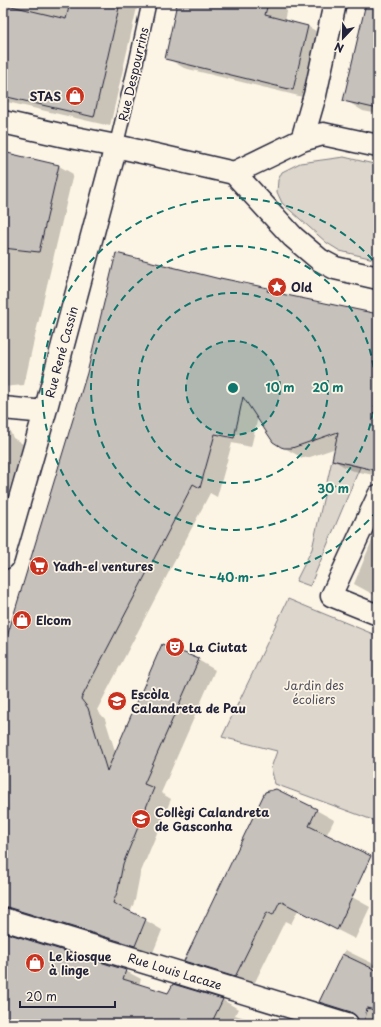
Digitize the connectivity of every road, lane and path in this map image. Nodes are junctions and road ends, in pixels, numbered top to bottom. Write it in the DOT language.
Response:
graph roads {
  1 [pos="149,3"];
  2 [pos="335,3"];
  3 [pos="3,122"];
  4 [pos="302,140"];
  5 [pos="116,146"];
  6 [pos="378,146"];
  7 [pos="234,173"];
  8 [pos="378,278"];
  9 [pos="3,408"];
  10 [pos="45,412"];
  11 [pos="378,496"];
  12 [pos="3,558"];
  13 [pos="378,615"];
  14 [pos="3,919"];
  15 [pos="347,1024"];
  1 -- 5 [label="lane, Rue Despourrins"];
  2 -- 4 [label="street"];
  3 -- 5 [label="street"];
  4 -- 6 [label="street"];
  4 -- 7 [label="street"];
  5 -- 7 [label="street"];
  5 -- 10 [label="street, Rue René Cassin"];
  7 -- 8 [label="street"];
  9 -- 10 [label="street"];
  10 -- 12 [label="street, Rue René Cassin"];
  11 -- 13 [label="street"];
  14 -- 15 [label="street, Rue Louis Lacaze"];
}
